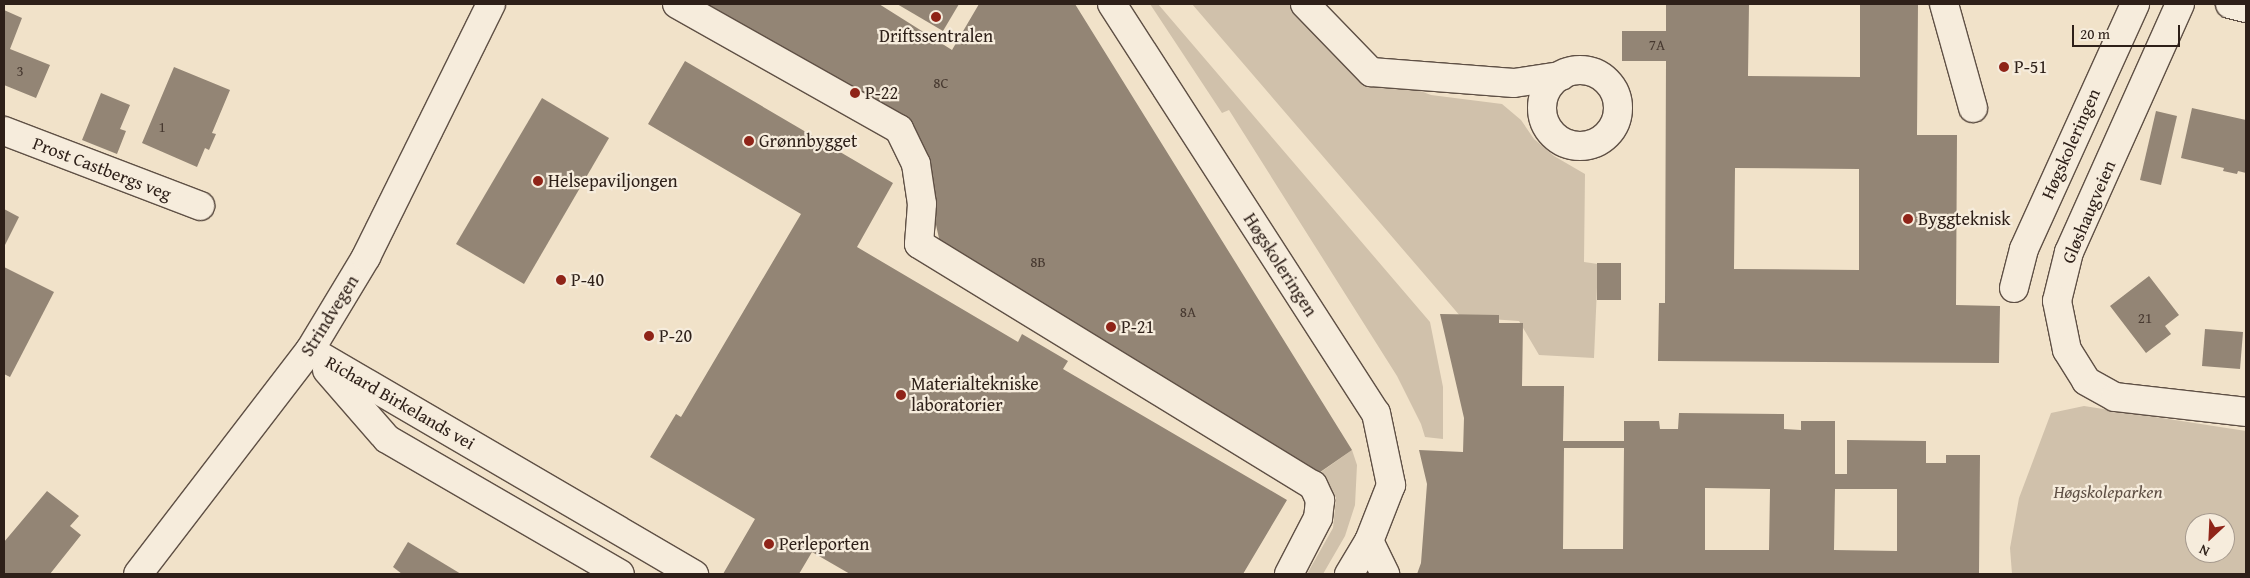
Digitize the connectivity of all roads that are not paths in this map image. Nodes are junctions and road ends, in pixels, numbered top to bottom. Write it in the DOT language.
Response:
graph roads {
  1 [pos="491,4"];
  2 [pos="678,4"];
  3 [pos="1112,4"];
  4 [pos="1305,4"];
  5 [pos="1944,4"];
  6 [pos="2135,4"];
  7 [pos="2180,4"];
  8 [pos="2230,4"];
  9 [pos="2246,8"];
  10 [pos="1561,76"];
  11 [pos="1973,108"];
  12 [pos="4,132"];
  13 [pos="200,206"];
  14 [pos="2014,288"];
  15 [pos="310,350"];
  16 [pos="2246,412"];
  17 [pos="1369,541"];
  18 [pos="138,574"];
  19 [pos="620,574"];
  20 [pos="694,574"];
  21 [pos="1289,574"];
  22 [pos="1349,574"];
  23 [pos="1385,574"];
  1 -- 15 [label="street, Strindvegen"];
  2 -- 21 [label="street"];
  3 -- 17 [label="street, Høgskoleringen"];
  4 -- 10 [label="street"];
  5 -- 11 [label="street"];
  6 -- 14 [label="street, Høgskoleringen"];
  7 -- 16 [label="street, Gløshaugveien"];
  8 -- 9 [label="street"];
  12 -- 13 [label="street, Prost Castbergs veg"];
  15 -- 18 [label="street, Strindvegen"];
  15 -- 19 [label="street, Richard Birkelands vei"];
  15 -- 20 [label="street, Richard Birkelands vei"];
  17 -- 22 [label="street, Høgskoleringen"];
  17 -- 23 [label="street"];
}
